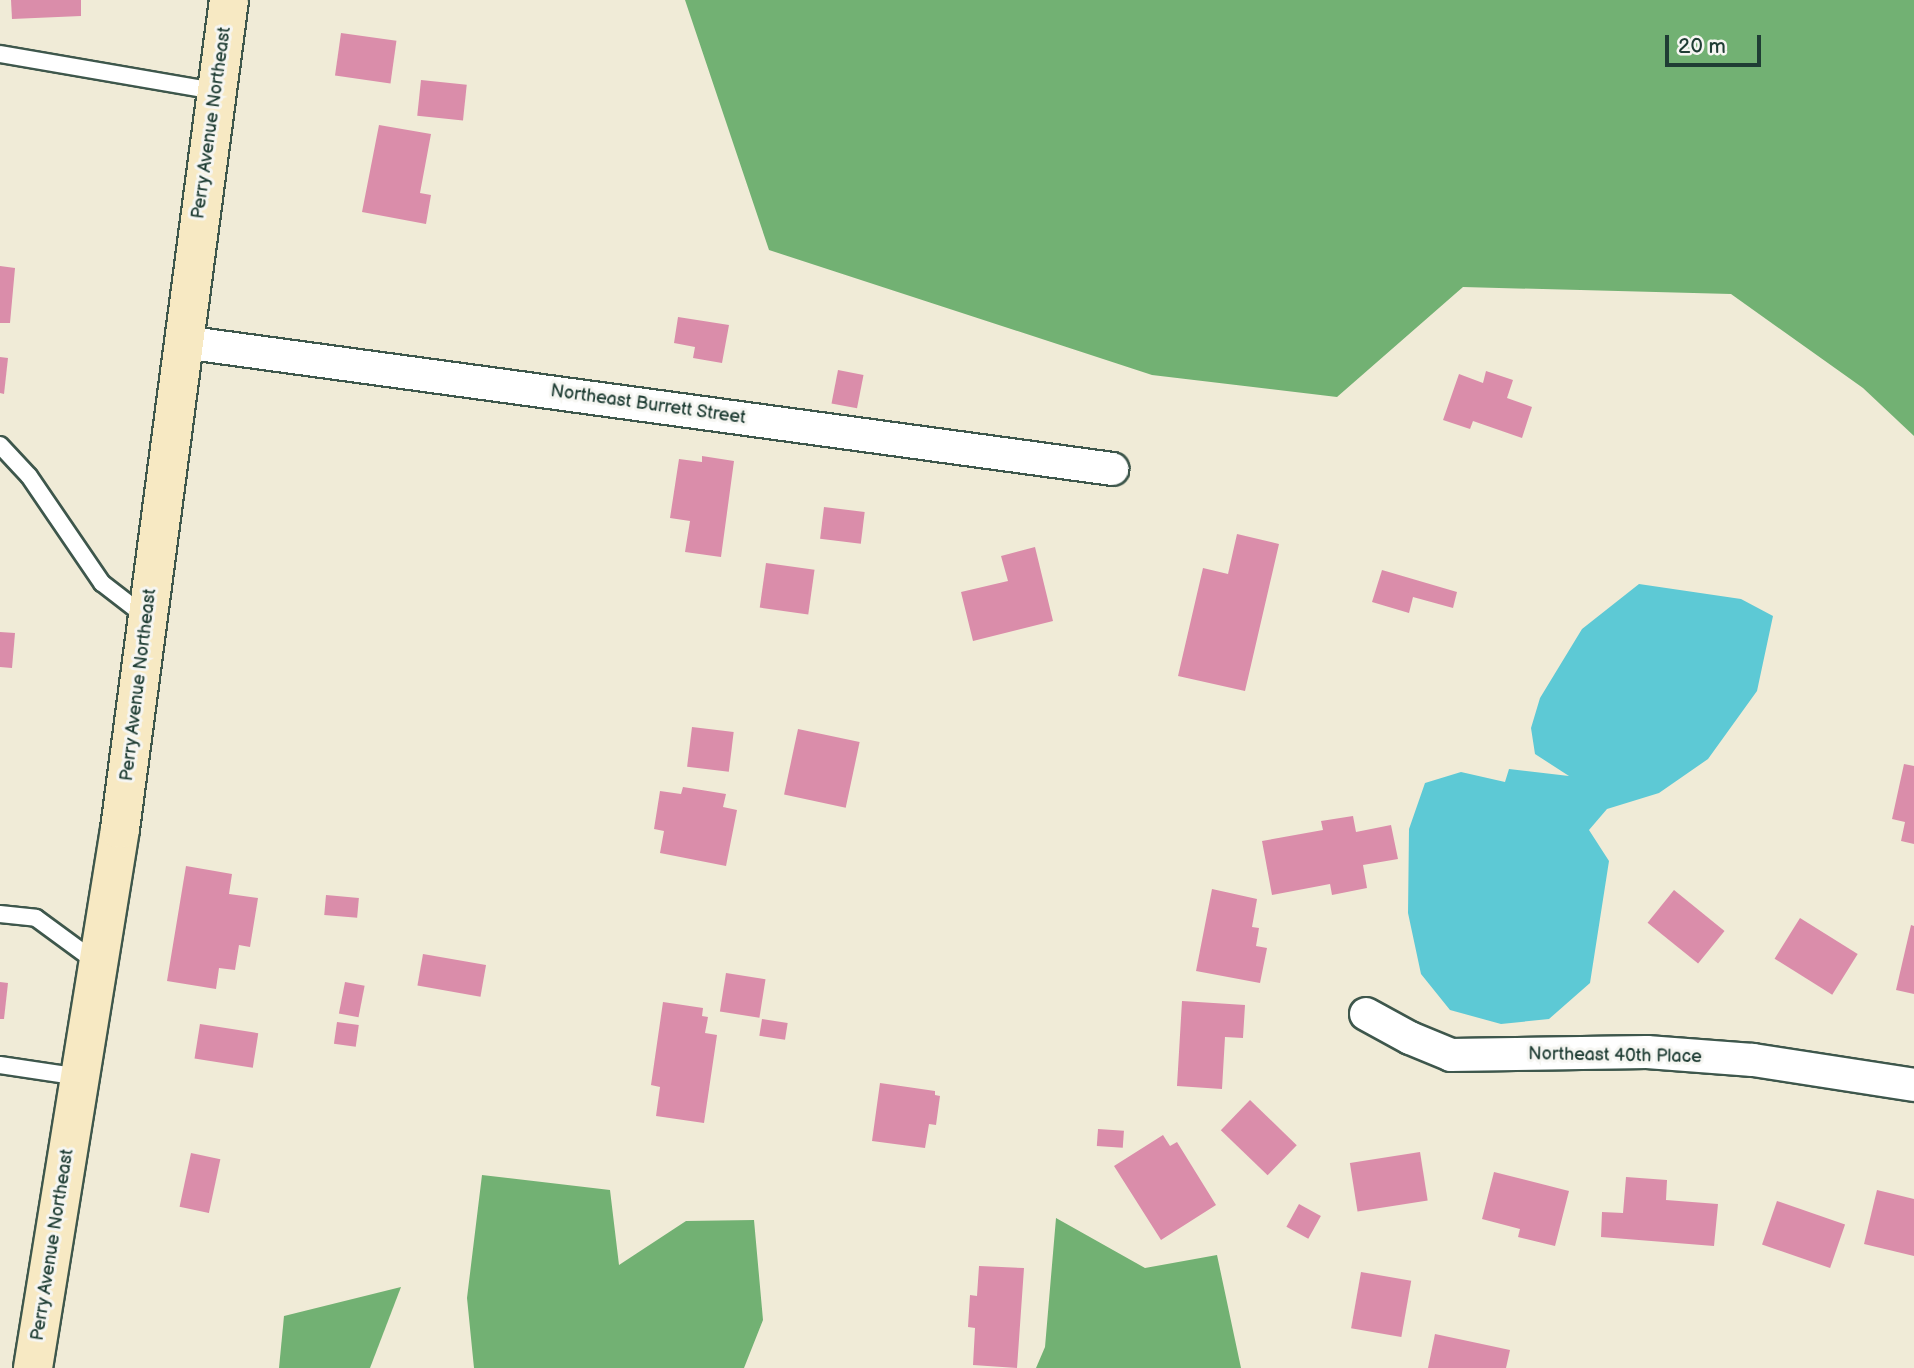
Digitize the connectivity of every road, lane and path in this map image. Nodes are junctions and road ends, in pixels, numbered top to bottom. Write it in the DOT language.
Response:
graph roads {
  1 [pos="229,0"];
  2 [pos="0,54"];
  3 [pos="215,91"];
  4 [pos="183,342"];
  5 [pos="0,445"];
  6 [pos="1112,469"];
  7 [pos="148,618"];
  8 [pos="0,914"];
  9 [pos="98,964"];
  10 [pos="1366,1014"];
  11 [pos="0,1065"];
  12 [pos="80,1077"];
  13 [pos="1914,1085"];
  14 [pos="33,1368"];
  1 -- 3 [label="main road, Perry Avenue Northeast"];
  2 -- 3 [label="lane"];
  3 -- 4 [label="main road, Perry Avenue Northeast"];
  4 -- 6 [label="street, Northeast Burrett Street"];
  4 -- 7 [label="main road, Perry Avenue Northeast"];
  5 -- 7 [label="lane"];
  7 -- 9 [label="main road, Perry Avenue Northeast"];
  8 -- 9 [label="lane"];
  9 -- 12 [label="main road, Perry Avenue Northeast"];
  10 -- 13 [label="street, Northeast 40th Place"];
  11 -- 12 [label="lane"];
  12 -- 14 [label="main road, Perry Avenue Northeast"];
}
